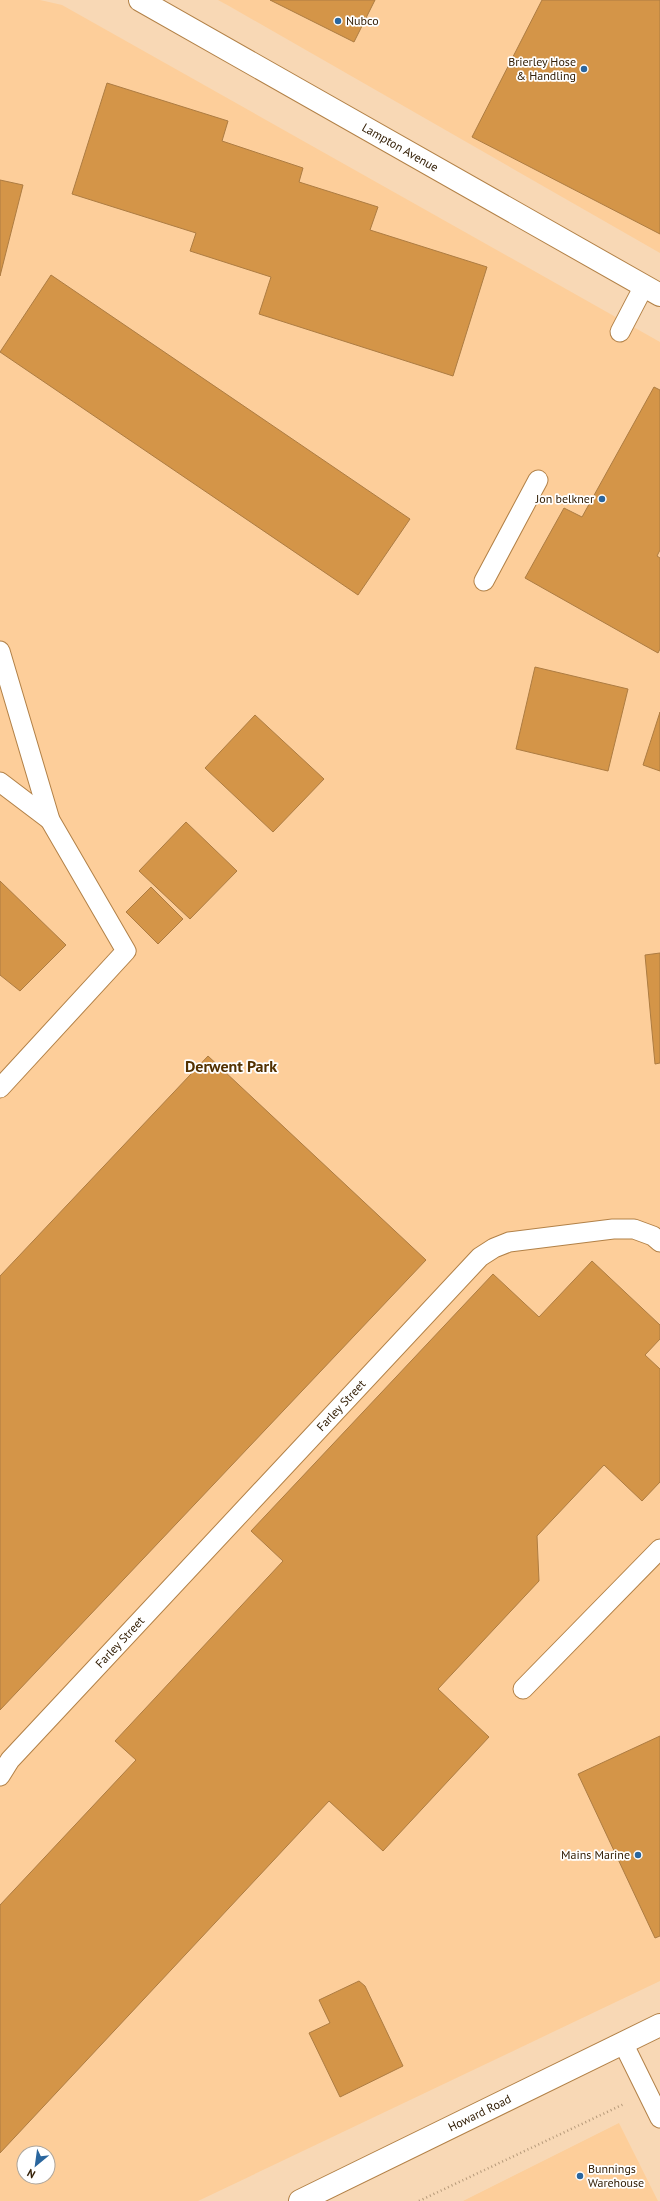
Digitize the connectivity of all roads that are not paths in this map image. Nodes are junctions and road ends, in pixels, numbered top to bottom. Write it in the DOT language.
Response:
graph roads {
  1 [pos="140,0"];
  2 [pos="652,290"];
  3 [pos="620,332"];
  4 [pos="538,480"];
  5 [pos="484,581"];
  6 [pos="0,651"];
  7 [pos="0,782"];
  8 [pos="50,820"];
  9 [pos="0,1088"];
  10 [pos="660,1242"];
  11 [pos="660,1549"];
  12 [pos="524,1689"];
  13 [pos="0,1776"];
  14 [pos="660,2025"];
  15 [pos="623,2043"];
  16 [pos="660,2118"];
  17 [pos="300,2201"];
  1 -- 2 [label="street, Lampton Avenue"];
  2 -- 3 [label="lane"];
  4 -- 5 [label="lane"];
  6 -- 8 [label="lane"];
  7 -- 8 [label="lane"];
  8 -- 9 [label="lane"];
  10 -- 13 [label="lane, Farley Street"];
  11 -- 12 [label="lane"];
  14 -- 15 [label="street, Howard Road"];
  15 -- 16 [label="lane"];
  15 -- 17 [label="street, Howard Road"];
}
